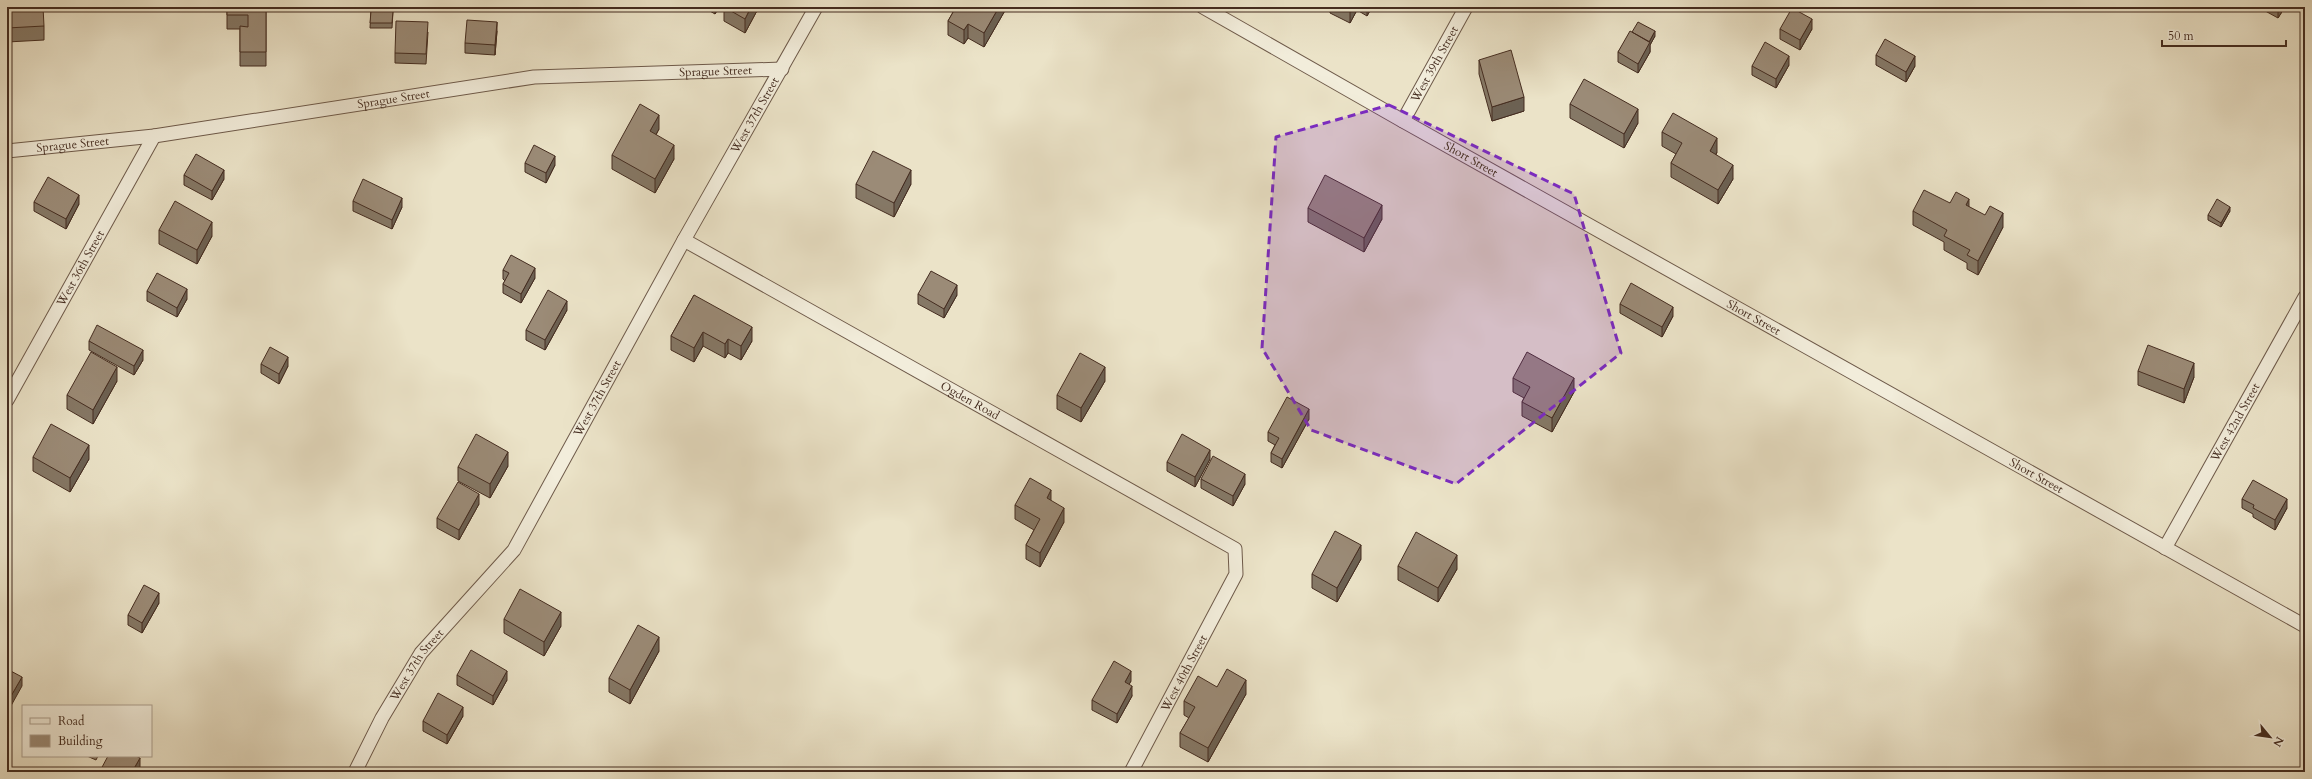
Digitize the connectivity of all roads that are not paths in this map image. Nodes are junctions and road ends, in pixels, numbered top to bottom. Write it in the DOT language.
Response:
graph roads {
  1 [pos="816,7"];
  2 [pos="1203,7"];
  3 [pos="1466,7"];
  4 [pos="782,69"];
  5 [pos="1403,122"];
  6 [pos="154,136"];
  7 [pos="7,151"];
  8 [pos="684,240"];
  9 [pos="2305,297"];
  10 [pos="7,400"];
  11 [pos="2166,548"];
  12 [pos="1236,574"];
  13 [pos="2305,626"];
  14 [pos="355,772"];
  15 [pos="1132,772"];
  1 -- 4 [label="street, West 37th Street"];
  2 -- 5 [label="street, Short Street"];
  3 -- 5 [label="street, West 39th Street"];
  4 -- 6 [label="street, Sprague Street"];
  4 -- 8 [label="street, West 37th Street"];
  5 -- 11 [label="street, Short Street"];
  6 -- 7 [label="street, Sprague Street"];
  6 -- 10 [label="street, West 36th Street"];
  8 -- 12 [label="street, Ogden Road"];
  8 -- 14 [label="street, West 37th Street"];
  9 -- 11 [label="street, West 42nd Street"];
  11 -- 13 [label="street, Short Street"];
  12 -- 15 [label="street, West 40th Street"];
}
